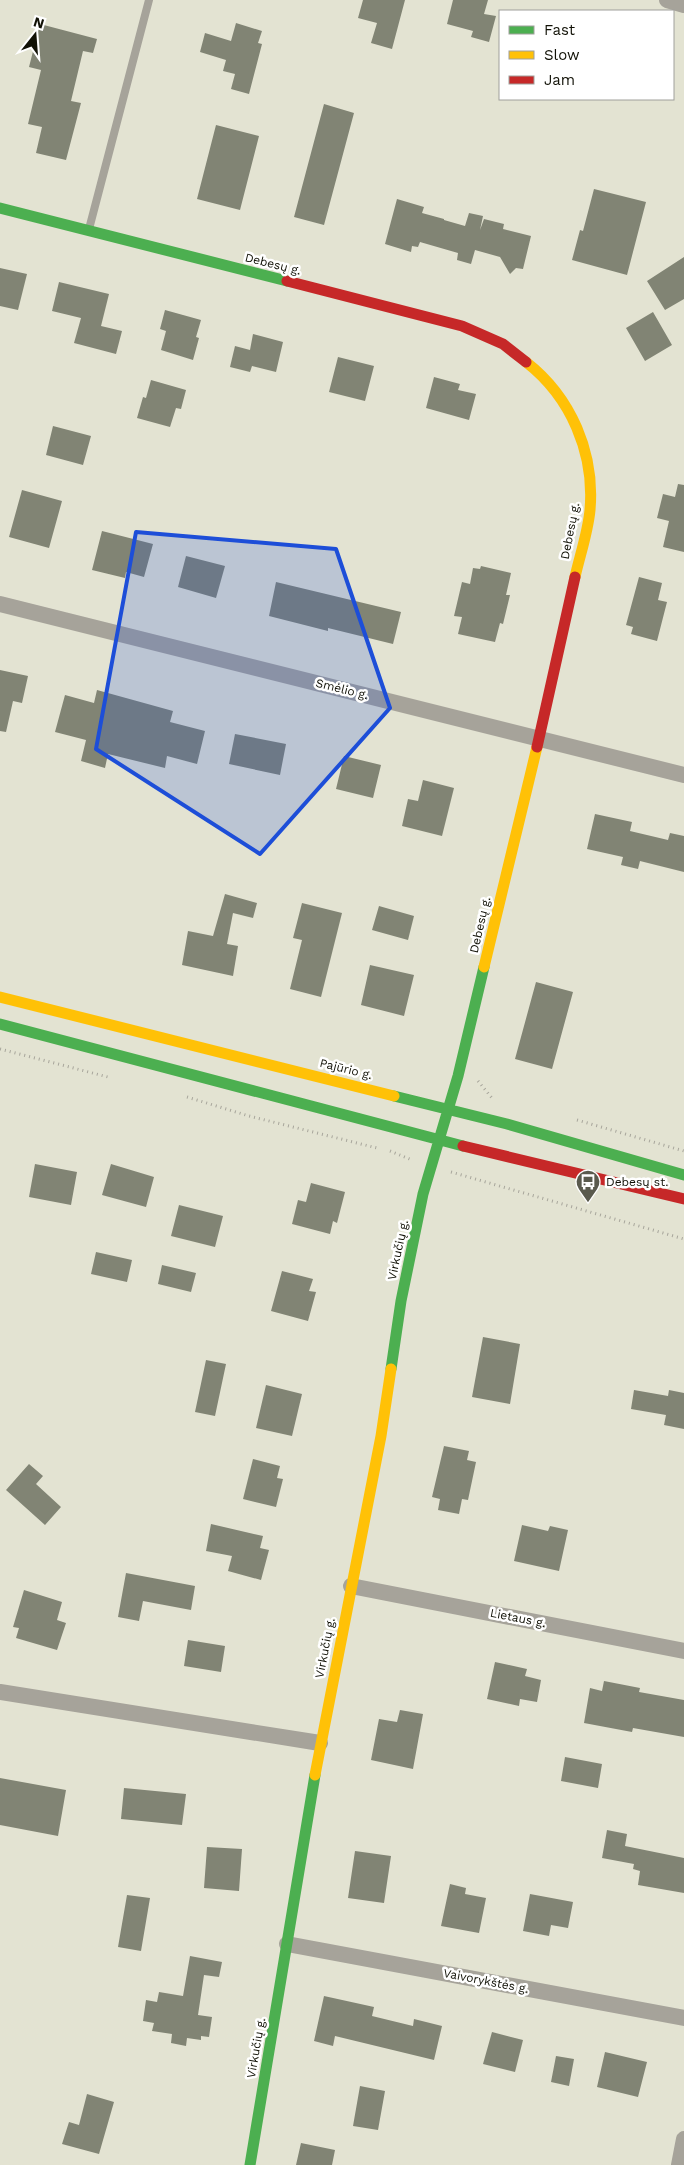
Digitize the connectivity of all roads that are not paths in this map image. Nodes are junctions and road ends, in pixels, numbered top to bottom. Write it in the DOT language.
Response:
graph roads {
  1 [pos="149,0"];
  2 [pos="667,0"];
  3 [pos="684,5"];
  4 [pos="0,208"];
  5 [pos="88,230"];
  6 [pos="0,604"];
  7 [pos="539,738"];
  8 [pos="684,775"];
  9 [pos="0,997"];
  10 [pos="0,1024"];
  11 [pos="448,1108"];
  12 [pos="438,1140"];
  13 [pos="684,1175"];
  14 [pos="684,1200"];
  15 [pos="351,1586"];
  16 [pos="684,1651"];
  17 [pos="0,1692"];
  18 [pos="320,1743"];
  19 [pos="287,1944"];
  20 [pos="684,2018"];
  21 [pos="684,2139"];
  22 [pos="250,2165"];
  23 [pos="679,2165"];
  1 -- 5 [label="lane"];
  2 -- 3 [label="street"];
  4 -- 5 [label="street, Debesų g."];
  5 -- 7 [label="street, Debesų g."];
  6 -- 7 [label="street, Smėlio g."];
  7 -- 8 [label="street, Smėlio g."];
  7 -- 11 [label="street, Debesų g."];
  9 -- 11 [label="street, Pajūrio g."];
  10 -- 12 [label="street"];
  11 -- 12 [label="street, Debesų g."];
  11 -- 13 [label="street, Pajūrio g."];
  12 -- 14 [label="street"];
  12 -- 15 [label="street, Virkučių g."];
  15 -- 16 [label="street, Lietaus g."];
  15 -- 18 [label="street, Virkučių g."];
  17 -- 18 [label="street"];
  18 -- 19 [label="street, Virkučių g."];
  19 -- 20 [label="street, Vaivorykštės g."];
  19 -- 22 [label="street, Virkučių g."];
  21 -- 23 [label="street"];
}
